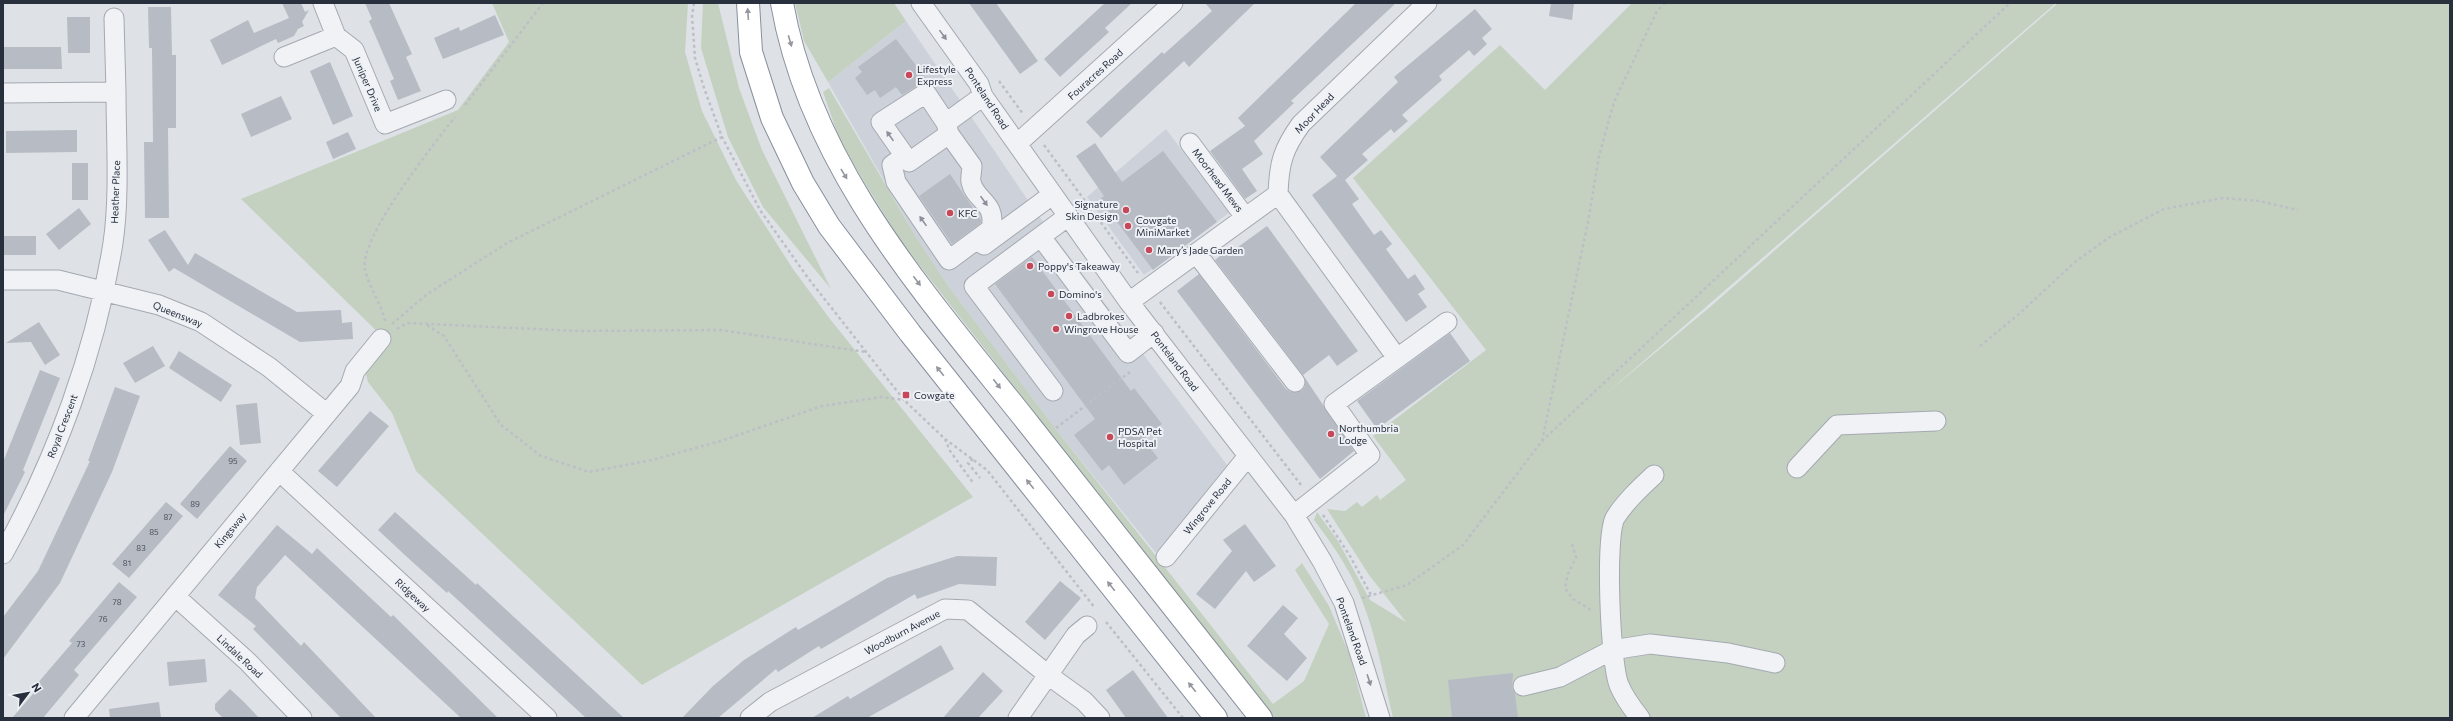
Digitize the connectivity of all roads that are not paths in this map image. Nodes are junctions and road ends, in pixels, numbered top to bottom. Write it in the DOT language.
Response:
graph roads {
  1 [pos="323,3"];
  2 [pos="748,3"];
  3 [pos="782,3"];
  4 [pos="921,3"];
  5 [pos="1173,3"];
  6 [pos="1427,3"];
  7 [pos="114,18"];
  8 [pos="336,36"];
  9 [pos="284,58"];
  10 [pos="981,90"];
  11 [pos="116,92"];
  12 [pos="3,93"];
  13 [pos="455,108"];
  14 [pos="948,129"];
  15 [pos="1190,143"];
  16 [pos="1017,144"];
  17 [pos="904,156"];
  18 [pos="1278,194"];
  19 [pos="1052,195"];
  20 [pos="1067,217"];
  21 [pos="1245,217"];
  22 [pos="1041,236"];
  23 [pos="981,247"];
  24 [pos="1196,253"];
  25 [pos="3,280"];
  26 [pos="105,291"];
  27 [pos="1129,302"];
  28 [pos="1447,322"];
  29 [pos="1154,333"];
  30 [pos="381,339"];
  31 [pos="1397,358"];
  32 [pos="1295,382"];
  33 [pos="1053,391"];
  34 [pos="327,414"];
  35 [pos="1936,421"];
  36 [pos="1248,456"];
  37 [pos="1797,468"];
  38 [pos="278,471"];
  39 [pos="1654,476"];
  40 [pos="1294,516"];
  41 [pos="3,554"];
  42 [pos="1166,556"];
  43 [pos="175,596"];
  44 [pos="1093,620"];
  45 [pos="1612,650"];
  46 [pos="1775,663"];
  47 [pos="1048,675"];
  48 [pos="1523,686"];
  49 [pos="74,718"];
  50 [pos="302,718"];
  51 [pos="547,718"];
  52 [pos="750,718"];
  53 [pos="1018,718"];
  54 [pos="1100,718"];
  55 [pos="1216,718"];
  56 [pos="1261,718"];
  57 [pos="1380,718"];
  58 [pos="1640,718"];
  1 -- 8 [label="street"];
  55 -- 2 [label="highway, one-way"];
  3 -- 56 [label="highway, one-way"];
  4 -- 10 [label="street, Ponteland Road, one-way"];
  5 -- 16 [label="street, Fouracres Road"];
  6 -- 18 [label="street, Moor Head"];
  7 -- 11 [label="street, Heather Place"];
  8 -- 9 [label="street"];
  8 -- 13 [label="street, Juniper Drive"];
  10 -- 14 [label="street"];
  10 -- 16 [label="street, Ponteland Road"];
  11 -- 12 [label="street"];
  11 -- 26 [label="street, Heather Place"];
  14 -- 17 [label="street"];
  17 -- 14 [label="street, one-way"];
  14 -- 17 [label="street, one-way"];
  15 -- 21 [label="street, Moorhead Mews"];
  16 -- 19 [label="street, Ponteland Road"];
  18 -- 21 [label="street"];
  18 -- 31 [label="street"];
  19 -- 20 [label="street, Ponteland Road"];
  19 -- 23 [label="street"];
  20 -- 22 [label="street"];
  20 -- 27 [label="street, Ponteland Road"];
  21 -- 24 [label="street"];
  22 -- 29 [label="street"];
  22 -- 33 [label="street"];
  24 -- 27 [label="street"];
  24 -- 32 [label="street"];
  25 -- 26 [label="street, Queensway"];
  26 -- 34 [label="street, Queensway"];
  26 -- 41 [label="street, Royal Crescent"];
  27 -- 29 [label="street, Ponteland Road"];
  28 -- 31 [label="street"];
  29 -- 36 [label="street, Ponteland Road"];
  30 -- 34 [label="street, Kingsway"];
  31 -- 40 [label="street"];
  34 -- 38 [label="street, Kingsway"];
  35 -- 37 [label="street"];
  36 -- 40 [label="street, Ponteland Road"];
  36 -- 42 [label="street, Wingrove Road"];
  38 -- 43 [label="street, Kingsway"];
  38 -- 51 [label="street, Ridgeway"];
  39 -- 45 [label="street"];
  40 -- 57 [label="street, Ponteland Road, one-way"];
  43 -- 49 [label="street, Kingsway"];
  43 -- 50 [label="street, Lindale Road"];
  44 -- 47 [label="street"];
  45 -- 46 [label="street"];
  45 -- 48 [label="street"];
  45 -- 58 [label="street"];
  47 -- 52 [label="street, Woodburn Avenue"];
  47 -- 53 [label="street"];
  47 -- 54 [label="street, Woodburn Avenue"];
}
